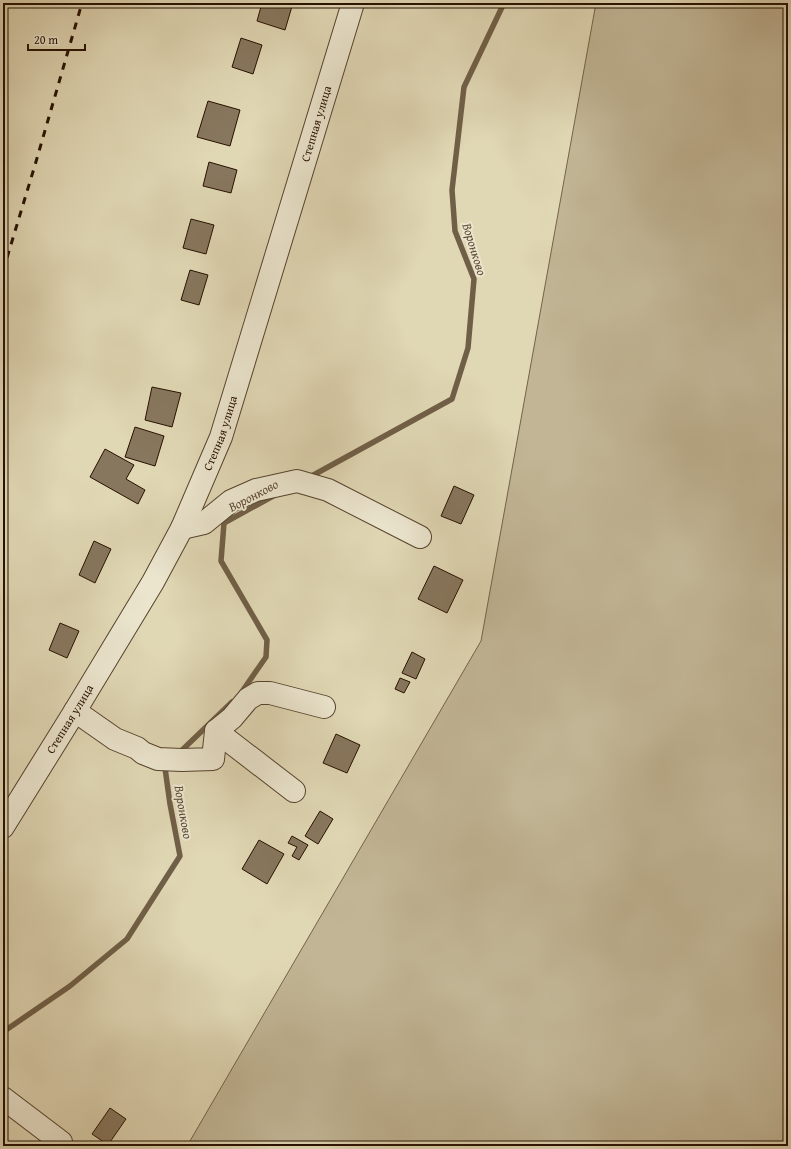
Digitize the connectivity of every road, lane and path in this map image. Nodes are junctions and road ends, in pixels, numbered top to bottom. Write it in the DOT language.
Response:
graph roads {
  1 [pos="354,3"];
  2 [pos="182,528"];
  3 [pos="420,537"];
  4 [pos="324,708"];
  5 [pos="75,711"];
  6 [pos="216,731"];
  7 [pos="294,791"];
  8 [pos="3,827"];
  9 [pos="3,1098"];
  10 [pos="61,1142"];
  1 -- 2 [label="street, Степная улица"];
  2 -- 3 [label="street"];
  2 -- 5 [label="street, Степная улица"];
  4 -- 6 [label="street"];
  5 -- 6 [label="street"];
  5 -- 8 [label="street, Степная улица"];
  6 -- 7 [label="street"];
  9 -- 10 [label="street"];
}
